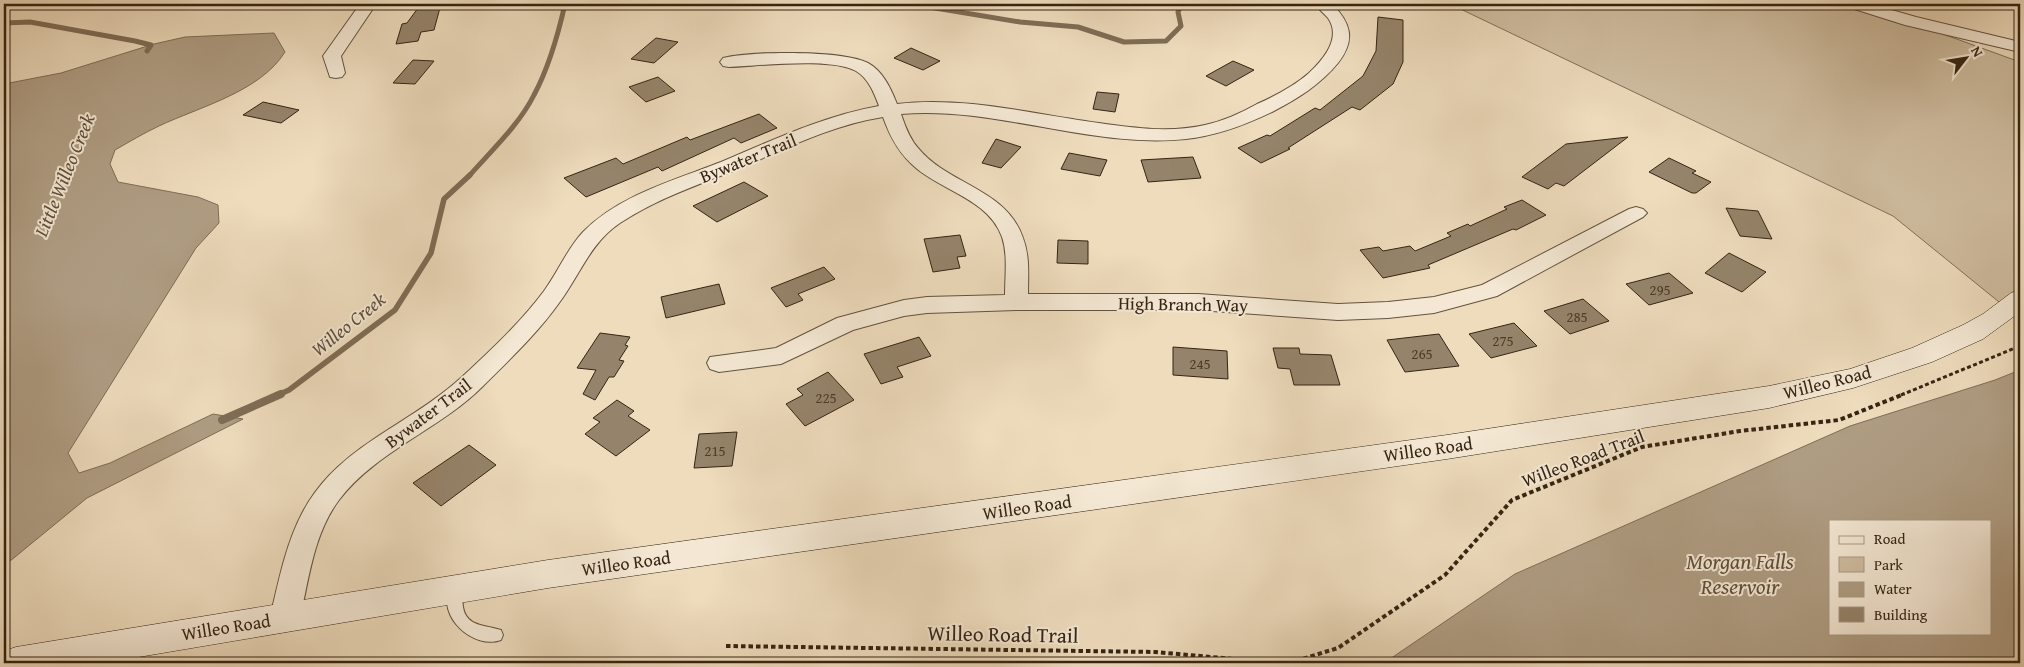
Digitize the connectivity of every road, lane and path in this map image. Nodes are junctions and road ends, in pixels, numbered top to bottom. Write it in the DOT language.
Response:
graph roads {
  1 [pos="368,4"];
  2 [pos="1323,4"];
  3 [pos="1854,4"];
  4 [pos="2020,47"];
  5 [pos="729,62"];
  6 [pos="336,74"];
  7 [pos="889,110"];
  8 [pos="1636,213"];
  9 [pos="2020,299"];
  10 [pos="1016,302"];
  11 [pos="2020,346"];
  12 [pos="719,363"];
  13 [pos="455,590"];
  14 [pos="285,618"];
  15 [pos="496,635"];
  16 [pos="726,646"];
  17 [pos="16,663"];
  18 [pos="1280,663"];
  19 [pos="1289,663"];
  1 -- 6 [label="street"];
  2 -- 7 [label="street, Bywater Trail"];
  3 -- 4 [label="street"];
  5 -- 7 [label="street"];
  7 -- 10 [label="street"];
  7 -- 14 [label="street, Bywater Trail"];
  8 -- 10 [label="street, High Branch Way"];
  9 -- 13 [label="street, Willeo Road"];
  10 -- 12 [label="street, High Branch Way"];
  11 -- 19 [label="path, Willeo Road Trail"];
  13 -- 14 [label="street, Willeo Road"];
  13 -- 15 [label="lane"];
  14 -- 17 [label="street, Willeo Road"];
  16 -- 18 [label="path, Willeo Road Trail"];
}
